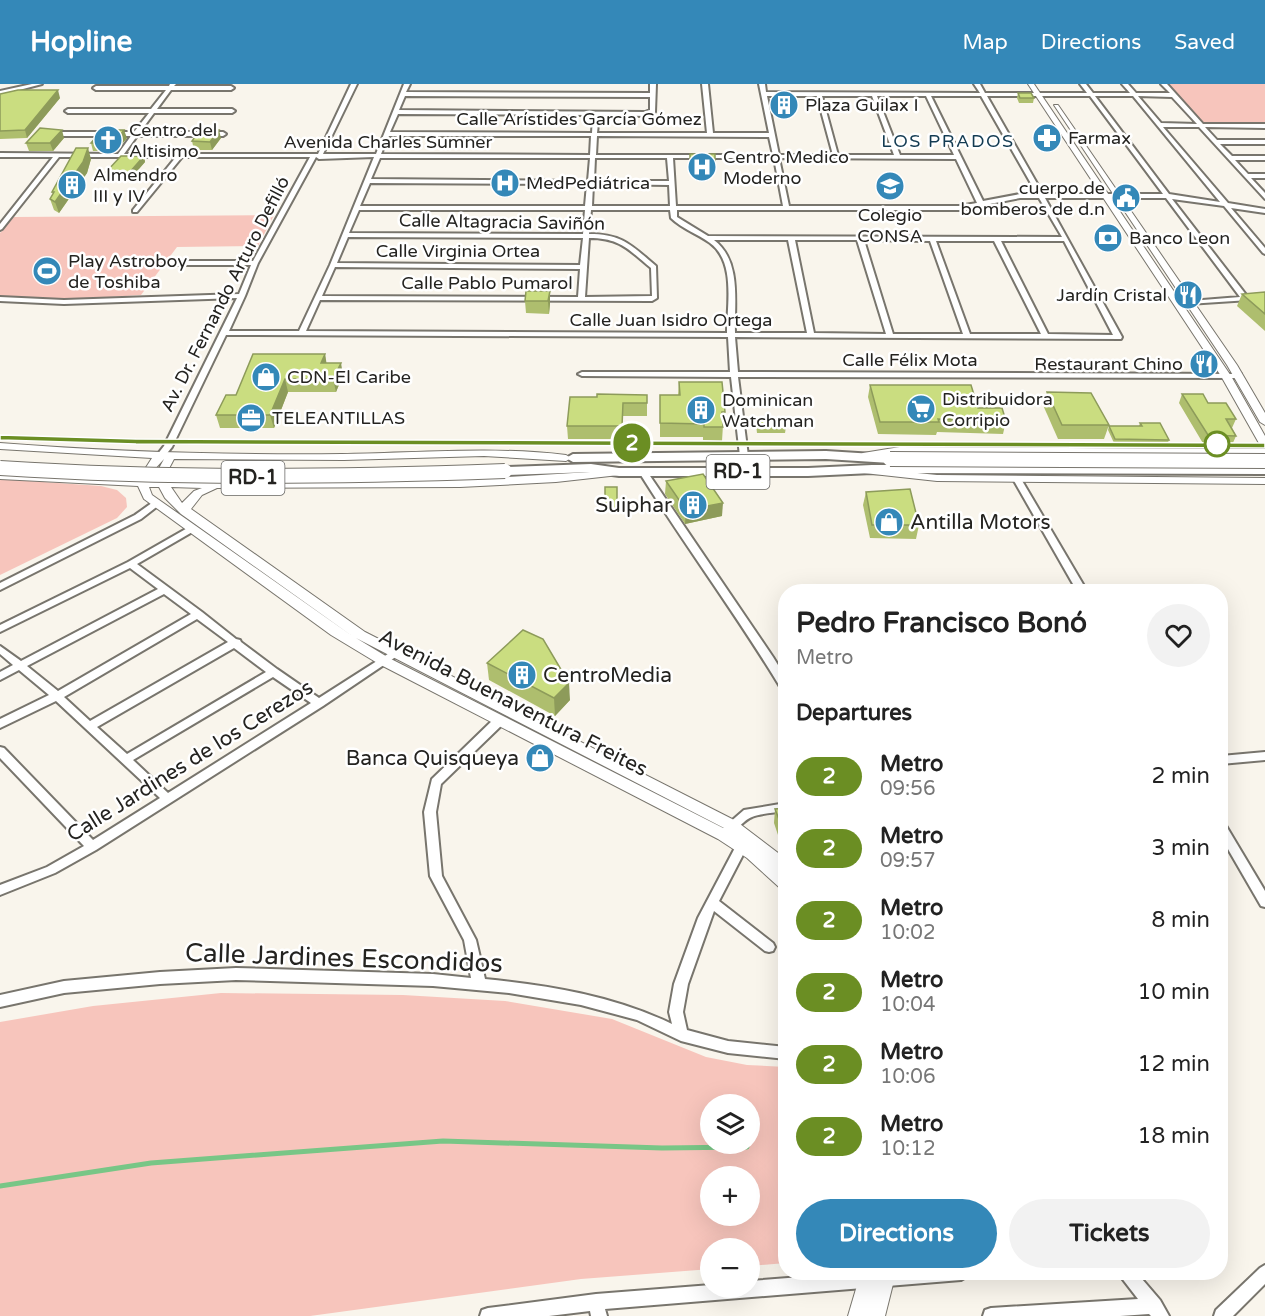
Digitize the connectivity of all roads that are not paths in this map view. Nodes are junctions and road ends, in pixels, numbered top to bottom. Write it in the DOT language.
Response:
graph roads {
  1 [pos="39,84"];
  2 [pos="354,84"];
  3 [pos="407,84"];
  4 [pos="653,84"];
  5 [pos="705,84"];
  6 [pos="762,84"];
  7 [pos="977,84"];
  8 [pos="1030,84"];
  9 [pos="1042,84"];
  10 [pos="1083,84"];
  11 [pos="1125,84"];
  12 [pos="1164,84"];
  13 [pos="172,86"];
  14 [pos="96,88"];
  15 [pos="231,88"];
  16 [pos="1,92"];
  17 [pos="403,94"];
  18 [pos="764,94"];
  19 [pos="652,95"];
  20 [pos="819,95"];
  21 [pos="874,95"];
  22 [pos="928,95"];
  23 [pos="983,95"];
  24 [pos="1038,95"];
  25 [pos="1049,95"];
  26 [pos="1092,95"];
  27 [pos="1135,95"];
  28 [pos="1174,95"];
  29 [pos="68,111"];
  30 [pos="154,111"];
  31 [pos="232,111"];
  32 [pos="395,112"];
  33 [pos="596,114"];
  34 [pos="1160,125"];
  35 [pos="1201,126"];
  36 [pos="1265,126"];
  37 [pos="46,134"];
  38 [pos="136,134"];
  39 [pos="223,134"];
  40 [pos="387,134"];
  41 [pos="594,134"];
  42 [pos="710,134"];
  43 [pos="772,135"];
  44 [pos="1216,142"];
  45 [pos="1265,142"];
  46 [pos="0,155"];
  47 [pos="57,156"];
  48 [pos="119,156"];
  49 [pos="180,156"];
  50 [pos="316,157"];
  51 [pos="375,157"];
  52 [pos="836,157"];
  53 [pos="898,157"];
  54 [pos="959,157"];
  55 [pos="592,158"];
  56 [pos="670,158"];
  57 [pos="776,158"];
  58 [pos="1230,158"];
  59 [pos="1265,158"];
  60 [pos="1246,176"];
  61 [pos="1265,176"];
  62 [pos="366,181"];
  63 [pos="590,183"];
  64 [pos="671,183"];
  65 [pos="1264,194"];
  66 [pos="1105,195"];
  67 [pos="1117,195"];
  68 [pos="1041,196"];
  69 [pos="1168,196"];
  70 [pos="981,204"];
  71 [pos="1227,206"];
  72 [pos="588,207"];
  73 [pos="357,208"];
  74 [pos="672,208"];
  75 [pos="786,208"];
  76 [pos="135,211"];
  77 [pos="1265,211"];
  78 [pos="0,228"];
  79 [pos="345,235"];
  80 [pos="586,236"];
  81 [pos="704,238"];
  82 [pos="791,238"];
  83 [pos="860,238"];
  84 [pos="932,238"];
  85 [pos="996,238"];
  86 [pos="1066,239"];
  87 [pos="1265,252"];
  88 [pos="172,263"];
  89 [pos="255,263"];
  90 [pos="333,265"];
  91 [pos="583,267"];
  92 [pos="242,296"];
  93 [pos="655,297"];
  94 [pos="1265,297"];
  95 [pos="318,298"];
  96 [pos="0,299"];
  97 [pos="581,299"];
  98 [pos="1245,299"];
  99 [pos="1190,303"];
  100 [pos="223,333"];
  101 [pos="301,334"];
  102 [pos="731,336"];
  103 [pos="812,336"];
  104 [pos="890,336"];
  105 [pos="967,336"];
  106 [pos="1046,337"];
  107 [pos="582,374"];
  108 [pos="736,375"];
  109 [pos="1226,376"];
  110 [pos="1238,376"];
  111 [pos="1265,422"];
  112 [pos="1265,445"];
  113 [pos="0,446"];
  114 [pos="167,452"];
  115 [pos="1224,452"];
  116 [pos="1265,452"];
  117 [pos="122,454"];
  118 [pos="744,456"];
  119 [pos="863,456"];
  120 [pos="203,457"];
  121 [pos="0,458"];
  122 [pos="566,458"];
  123 [pos="1265,462"];
  124 [pos="892,464"];
  125 [pos="504,467"];
  126 [pos="0,468"];
  127 [pos="857,470"];
  128 [pos="1265,470"];
  129 [pos="619,472"];
  130 [pos="643,472"];
  131 [pos="0,476"];
  132 [pos="1265,476"];
  133 [pos="1017,479"];
  134 [pos="1245,481"];
  135 [pos="1265,481"];
  136 [pos="111,482"];
  137 [pos="142,484"];
  138 [pos="164,484"];
  139 [pos="191,484"];
  140 [pos="231,485"];
  141 [pos="152,500"];
  142 [pos="185,512"];
  143 [pos="191,529"];
  144 [pos="131,564"];
  145 [pos="1078,584"];
  146 [pos="0,587"];
  147 [pos="166,589"];
  148 [pos="199,614"];
  149 [pos="0,629"];
  150 [pos="236,642"];
  151 [pos="0,649"];
  152 [pos="390,658"];
  153 [pos="18,666"];
  154 [pos="273,672"];
  155 [pos="778,674"];
  156 [pos="0,676"];
  157 [pos="57,696"];
  158 [pos="319,703"];
  159 [pos="499,721"];
  160 [pos="0,724"];
  161 [pos="90,726"];
  162 [pos="0,751"];
  163 [pos="1265,756"];
  164 [pos="127,759"];
  165 [pos="1228,759"];
  166 [pos="168,799"];
  167 [pos="778,808"];
  168 [pos="727,830"];
  169 [pos="1228,839"];
  170 [pos="92,847"];
  171 [pos="741,847"];
  172 [pos="778,863"];
  173 [pos="778,877"];
  174 [pos="0,890"];
  175 [pos="1265,902"];
  176 [pos="712,903"];
  177 [pos="769,947"];
  178 [pos="479,983"];
  179 [pos="0,1001"];
  180 [pos="681,1035"];
  181 [pos="778,1052"];
  182 [pos="1265,1273"];
  183 [pos="843,1280"];
  184 [pos="875,1280"];
  185 [pos="877,1280"];
  186 [pos="1133,1280"];
  187 [pos="598,1309"];
  188 [pos="1158,1311"];
  189 [pos="488,1316"];
  190 [pos="858,1316"];
  191 [pos="875,1316"];
  192 [pos="991,1316"];
  193 [pos="1222,1316"];
  1 -- 16 [label="street"];
  2 -- 50 [label="street, Av. Dr. Fernando Arturo Defilló"];
  3 -- 17 [label="street"];
  4 -- 19 [label="street"];
  5 -- 42 [label="street"];
  6 -- 18 [label="street"];
  7 -- 23 [label="street"];
  8 -- 24 [label="main road"];
  9 -- 25 [label="main road"];
  10 -- 26 [label="street"];
  11 -- 27 [label="street"];
  12 -- 28 [label="street"];
  13 -- 14 [label="street"];
  13 -- 15 [label="street"];
  13 -- 30 [label="street"];
  17 -- 19 [label="street"];
  17 -- 32 [label="street"];
  18 -- 20 [label="street"];
  18 -- 43 [label="street"];
  19 -- 33 [label="street"];
  20 -- 21 [label="street"];
  20 -- 52 [label="street"];
  21 -- 22 [label="street"];
  21 -- 53 [label="street"];
  22 -- 23 [label="street"];
  22 -- 54 [label="street"];
  23 -- 24 [label="street"];
  23 -- 68 [label="street"];
  24 -- 25 [label="street"];
  24 -- 66 [label="main road"];
  25 -- 26 [label="street"];
  25 -- 67 [label="main road"];
  26 -- 27 [label="street"];
  26 -- 69 [label="street"];
  27 -- 28 [label="street"];
  27 -- 34 [label="street"];
  28 -- 35 [label="street"];
  29 -- 30 [label="street"];
  30 -- 31 [label="street"];
  30 -- 38 [label="street"];
  32 -- 33 [label="street"];
  32 -- 40 [label="street"];
  33 -- 41 [label="street"];
  34 -- 35 [label="street"];
  34 -- 71 [label="street"];
  35 -- 36 [label="street"];
  35 -- 44 [label="street"];
  37 -- 38 [label="street"];
  38 -- 39 [label="street"];
  38 -- 48 [label="street"];
  40 -- 41 [label="street, Calle Arístides García Gómez"];
  40 -- 51 [label="street"];
  41 -- 42 [label="street, Calle Arístides García Gómez"];
  41 -- 55 [label="street"];
  42 -- 43 [label="street, Calle Arístides García Gómez"];
  43 -- 57 [label="street"];
  44 -- 45 [label="street"];
  44 -- 58 [label="street"];
  46 -- 47 [label="street, Avenida Charles Sumner"];
  47 -- 48 [label="street, Avenida Charles Sumner"];
  47 -- 78 [label="street"];
  48 -- 49 [label="street, Avenida Charles Sumner"];
  49 -- 50 [label="street, Avenida Charles Sumner"];
  49 -- 76 [label="street"];
  50 -- 51 [label="street, Avenida Charles Sumner"];
  50 -- 89 [label="street, Av. Dr. Fernando Arturo Defilló"];
  51 -- 55 [label="street, Avenida Charles Sumner"];
  51 -- 62 [label="street"];
  52 -- 53 [label="street, Avenida Charles Sumner"];
  52 -- 57 [label="street, Avenida Charles Sumner"];
  53 -- 54 [label="street, Avenida Charles Sumner"];
  54 -- 70 [label="street"];
  55 -- 56 [label="street, Avenida Charles Sumner"];
  55 -- 63 [label="street"];
  56 -- 57 [label="street, Avenida Charles Sumner"];
  56 -- 64 [label="street"];
  57 -- 75 [label="street"];
  58 -- 59 [label="street"];
  58 -- 60 [label="street"];
  60 -- 61 [label="street"];
  60 -- 65 [label="street"];
  62 -- 63 [label="street"];
  62 -- 73 [label="street"];
  63 -- 64 [label="street"];
  63 -- 72 [label="street"];
  64 -- 74 [label="street"];
  66 -- 67 [label="street"];
  66 -- 68 [label="street"];
  66 -- 109 [label="main road"];
  67 -- 69 [label="street"];
  67 -- 99 [label="main road"];
  68 -- 70 [label="street"];
  68 -- 86 [label="street"];
  69 -- 71 [label="street"];
  69 -- 98 [label="street"];
  70 -- 75 [label="street"];
  71 -- 77 [label="street"];
  71 -- 87 [label="street"];
  72 -- 73 [label="street"];
  72 -- 74 [label="street"];
  72 -- 80 [label="street"];
  73 -- 79 [label="street"];
  74 -- 75 [label="street"];
  74 -- 81 [label="street"];
  79 -- 80 [label="street, Calle Altagracia Saviñón"];
  79 -- 90 [label="street"];
  80 -- 91 [label="street"];
  80 -- 93 [label="street, Calle Altagracia Saviñón"];
  81 -- 82 [label="street"];
  81 -- 102 [label="street"];
  82 -- 83 [label="street"];
  82 -- 103 [label="street"];
  83 -- 84 [label="street"];
  83 -- 104 [label="street"];
  84 -- 85 [label="street"];
  84 -- 105 [label="street"];
  85 -- 86 [label="street"];
  85 -- 106 [label="street"];
  86 -- 106 [label="street, Calle Juan Isidro Ortega"];
  88 -- 89 [label="street"];
  89 -- 92 [label="street, Av. Dr. Fernando Arturo Defilló"];
  90 -- 91 [label="street, Calle Virginia Ortea"];
  90 -- 95 [label="street"];
  91 -- 97 [label="street"];
  92 -- 96 [label="street"];
  92 -- 100 [label="street, Av. Dr. Fernando Arturo Defilló"];
  93 -- 97 [label="street, Calle Pablo Pumarol"];
  94 -- 98 [label="street"];
  95 -- 97 [label="street, Calle Pablo Pumarol"];
  95 -- 101 [label="street"];
  98 -- 99 [label="street"];
  99 -- 110 [label="main road"];
  100 -- 101 [label="street, Calle Juan Isidro Ortega"];
  100 -- 114 [label="street, Av. Dr. Fernando Arturo Defilló"];
  101 -- 102 [label="street, Calle Juan Isidro Ortega"];
  102 -- 103 [label="street, Calle Juan Isidro Ortega"];
  102 -- 108 [label="street"];
  103 -- 104 [label="street, Calle Juan Isidro Ortega"];
  104 -- 105 [label="street, Calle Juan Isidro Ortega"];
  105 -- 106 [label="street, Calle Juan Isidro Ortega"];
  107 -- 108 [label="street, Calle Félix Mota"];
  108 -- 109 [label="street, Calle Félix Mota"];
  108 -- 118 [label="street"];
  109 -- 110 [label="street, Calle Félix Mota"];
  109 -- 112 [label="main road"];
  110 -- 111 [label="main road"];
  113 -- 117 [label="main road, RD-1"];
  114 -- 117 [label="main road, RD-1"];
  114 -- 120 [label="main road, RD-1"];
  114 -- 137 [label="main road"];
  114 -- 138 [label="main road"];
  115 -- 116 [label="main road, RD-1"];
  115 -- 119 [label="main road, RD-1"];
  115 -- 123 [label="main road"];
  117 -- 136 [label="main road"];
  118 -- 119 [label="highway, RD-1"];
  118 -- 122 [label="highway, RD-1"];
  119 -- 124 [label="highway, RD-1"];
  120 -- 122 [label="main road, RD-1"];
  120 -- 139 [label="main road"];
  121 -- 125 [label="highway, RD-1"];
  122 -- 125 [label="highway, RD-1"];
  123 -- 124 [label="highway, RD-1, bridge"];
  124 -- 127 [label="highway, RD-1"];
  124 -- 128 [label="highway, RD-1"];
  125 -- 126 [label="highway, RD-1, bridge"];
  125 -- 129 [label="highway, RD-1"];
  127 -- 130 [label="highway, RD-1"];
  127 -- 133 [label="main road"];
  129 -- 130 [label="highway, RD-1"];
  129 -- 140 [label="main road, RD-1"];
  130 -- 155 [label="street"];
  131 -- 136 [label="main road, RD-1"];
  132 -- 134 [label="main road"];
  133 -- 134 [label="main road"];
  133 -- 145 [label="street"];
  134 -- 135 [label="main road"];
  136 -- 137 [label="main road, RD-1"];
  136 -- 141 [label="main road"];
  137 -- 138 [label="main road, RD-1"];
  137 -- 141 [label="main road, Avenida Buenaventura Freites"];
  138 -- 139 [label="main road, RD-1"];
  138 -- 142 [label="main road, Avenida Buenaventura Freites"];
  139 -- 140 [label="main road, RD-1"];
  140 -- 142 [label="main road"];
  141 -- 143 [label="main road, Avenida Buenaventura Freites"];
  141 -- 146 [label="street"];
  142 -- 152 [label="main road, Avenida Buenaventura Freites"];
  143 -- 144 [label="street"];
  143 -- 152 [label="main road, Avenida Buenaventura Freites"];
  144 -- 147 [label="street"];
  144 -- 149 [label="street"];
  147 -- 148 [label="street"];
  147 -- 153 [label="street"];
  148 -- 150 [label="street"];
  148 -- 157 [label="street"];
  150 -- 154 [label="street"];
  150 -- 161 [label="street"];
  151 -- 153 [label="street"];
  152 -- 158 [label="street, Calle Jardines de los Cerezos"];
  152 -- 159 [label="main road, Avenida Buenaventura Freites"];
  152 -- 168 [label="main road, Avenida Buenaventura Freites"];
  153 -- 156 [label="street"];
  153 -- 157 [label="street"];
  154 -- 158 [label="street"];
  154 -- 164 [label="street"];
  157 -- 160 [label="street"];
  157 -- 161 [label="street"];
  158 -- 166 [label="street, Calle Jardines de los Cerezos"];
  159 -- 168 [label="main road, Avenida Buenaventura Freites"];
  159 -- 178 [label="street"];
  161 -- 164 [label="street"];
  162 -- 170 [label="street"];
  163 -- 165 [label="street"];
  164 -- 166 [label="street"];
  166 -- 170 [label="street, Calle Jardines de los Cerezos"];
  167 -- 168 [label="street"];
  168 -- 171 [label="main road, Avenida Buenaventura Freites"];
  168 -- 172 [label="main road, Avenida Buenaventura Freites"];
  169 -- 175 [label="street"];
  170 -- 174 [label="street, Calle Jardines de los Cerezos"];
  171 -- 173 [label="main road, Avenida Buenaventura Freites"];
  171 -- 176 [label="street"];
  176 -- 177 [label="street"];
  176 -- 180 [label="street"];
  178 -- 179 [label="street, Calle Jardines Escondidos"];
  178 -- 180 [label="street, Calle Jardines Escondidos"];
  180 -- 181 [label="street, Calle Jardines Escondidos"];
  182 -- 193 [label="street"];
  183 -- 187 [label="street"];
  184 -- 190 [label="main road"];
  185 -- 191 [label="main road"];
  186 -- 188 [label="street"];
  187 -- 189 [label="street"];
  188 -- 192 [label="street"];
}
